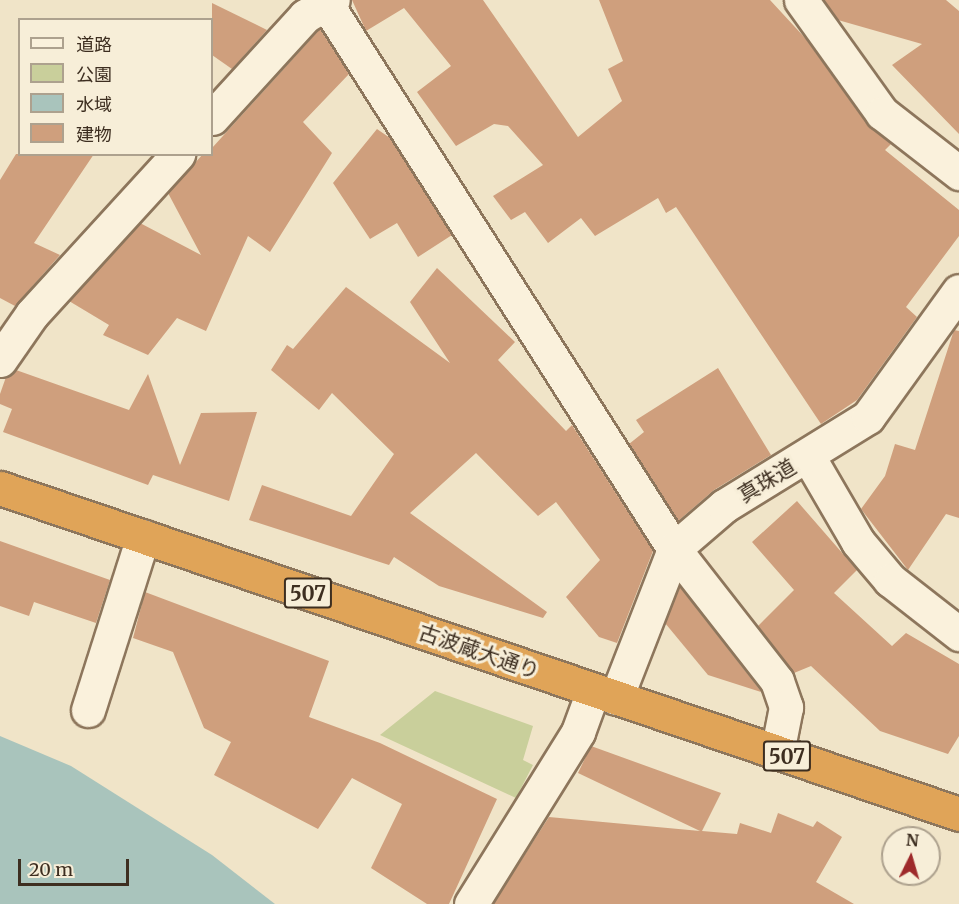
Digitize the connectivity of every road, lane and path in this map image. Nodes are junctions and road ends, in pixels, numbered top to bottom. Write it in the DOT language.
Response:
graph roads {
  1 [pos="801,0"];
  2 [pos="327,2"];
  3 [pos="213,117"];
  4 [pos="176,156"];
  5 [pos="959,173"];
  6 [pos="959,291"];
  7 [pos="0,360"];
  8 [pos="808,456"];
  9 [pos="0,488"];
  10 [pos="143,537"];
  11 [pos="674,549"];
  12 [pos="959,634"];
  13 [pos="604,694"];
  14 [pos="88,710"];
  15 [pos="777,753"];
  16 [pos="959,814"];
  17 [pos="471,904"];
  1 -- 5 [label="street"];
  2 -- 3 [label="street"];
  2 -- 11 [label="street"];
  4 -- 7 [label="street"];
  6 -- 8 [label="street, 真珠道"];
  8 -- 11 [label="street, 真珠道"];
  8 -- 12 [label="street"];
  9 -- 10 [label="highway, 古波蔵大通り / 507"];
  10 -- 13 [label="highway, 古波蔵大通り / 507"];
  10 -- 14 [label="street"];
  11 -- 13 [label="street, 真珠道"];
  11 -- 15 [label="street"];
  13 -- 15 [label="highway, 古波蔵大通り / 507"];
  13 -- 17 [label="street, 真珠道"];
  15 -- 16 [label="highway, 古波蔵大通り / 507"];
}
